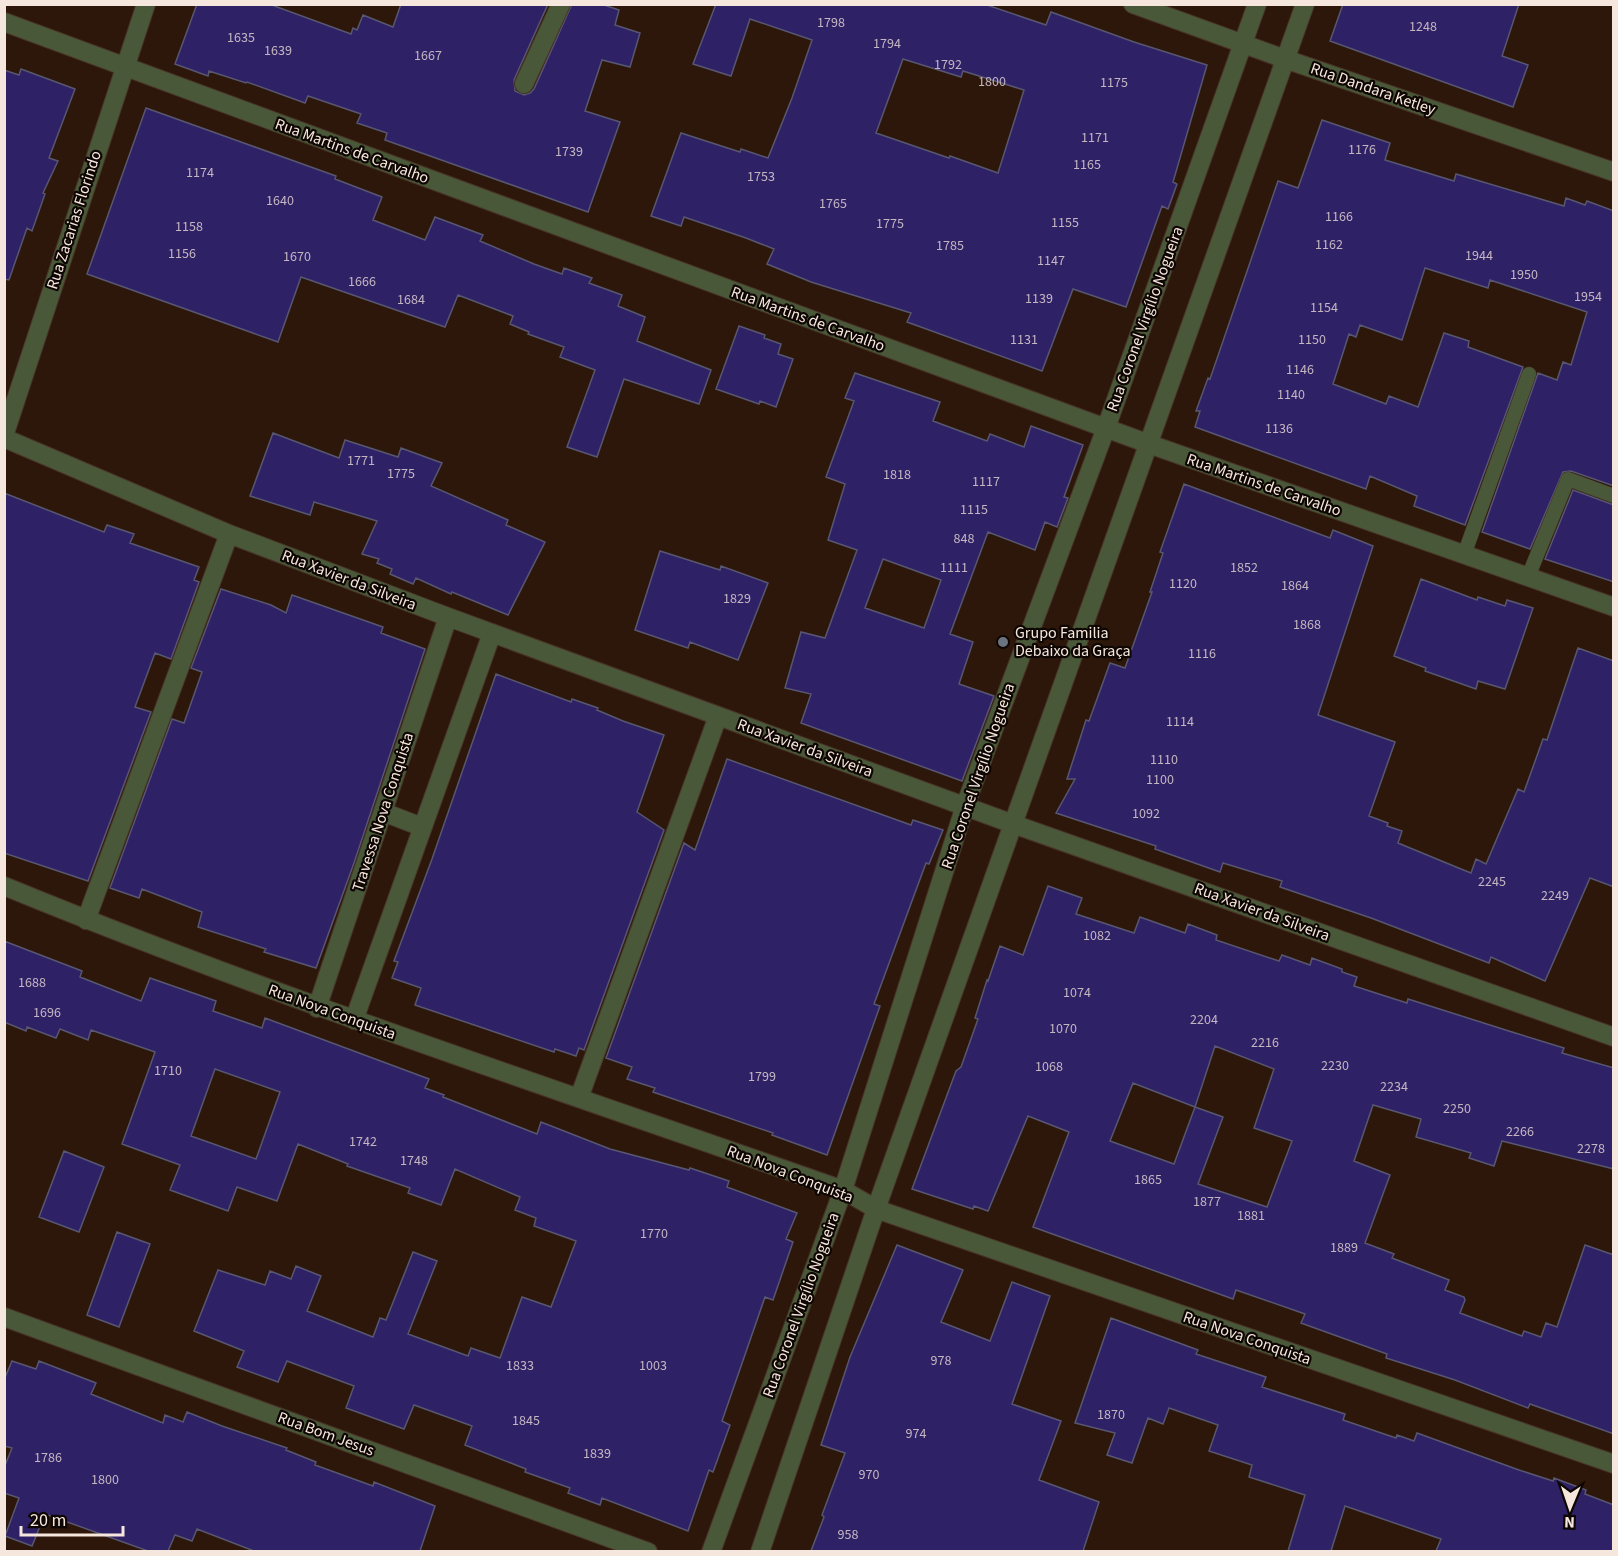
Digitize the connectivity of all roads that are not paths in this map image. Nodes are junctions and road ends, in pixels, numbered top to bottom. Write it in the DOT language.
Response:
graph roads {
  1 [pos="146,4"];
  2 [pos="561,4"];
  3 [pos="1133,4"];
  4 [pos="1257,4"];
  5 [pos="1305,4"];
  6 [pos="4,22"];
  7 [pos="1243,44"];
  8 [pos="1285,59"];
  9 [pos="124,67"];
  10 [pos="524,84"];
  11 [pos="1614,172"];
  12 [pos="1529,374"];
  13 [pos="1106,428"];
  14 [pos="4,437"];
  15 [pos="1149,444"];
  16 [pos="1614,496"];
  17 [pos="229,534"];
  18 [pos="1464,555"];
  19 [pos="1528,577"];
  20 [pos="1614,607"];
  21 [pos="448,617"];
  22 [pos="492,633"];
  23 [pos="718,716"];
  24 [pos="965,806"];
  25 [pos="383,812"];
  26 [pos="1013,824"];
  27 [pos="422,827"];
  28 [pos="4,886"];
  29 [pos="86,920"];
  30 [pos="318,1008"];
  31 [pos="354,1020"];
  32 [pos="1614,1037"];
  33 [pos="579,1098"];
  34 [pos="843,1190"];
  35 [pos="876,1209"];
  36 [pos="4,1317"];
  37 [pos="1614,1464"];
  38 [pos="648,1551"];
  39 [pos="711,1551"];
  40 [pos="760,1551"];
  1 -- 9 [label="street, Rua Zacarias Florindo"];
  2 -- 10 [label="street"];
  3 -- 7 [label="street, Rua Dandara Ketley"];
  4 -- 7 [label="street, Rua Coronel Virgílio Nogueira"];
  5 -- 8 [label="street"];
  6 -- 9 [label="street, Rua Martins de Carvalho"];
  7 -- 8 [label="street, Rua Dandara Ketley"];
  7 -- 13 [label="street, Rua Coronel Virgílio Nogueira"];
  8 -- 11 [label="street, Rua Dandara Ketley"];
  8 -- 15 [label="street"];
  9 -- 13 [label="street, Rua Martins de Carvalho"];
  9 -- 14 [label="street, Rua Zacarias Florindo"];
  12 -- 18 [label="lane"];
  13 -- 15 [label="street, Rua Martins de Carvalho"];
  13 -- 24 [label="street, Rua Coronel Virgílio Nogueira"];
  14 -- 17 [label="street, Rua Xavier da Silveira"];
  15 -- 18 [label="street, Rua Martins de Carvalho"];
  15 -- 26 [label="street"];
  16 -- 19 [label="lane"];
  17 -- 21 [label="street, Rua Xavier da Silveira"];
  17 -- 29 [label="street"];
  18 -- 19 [label="street, Rua Martins de Carvalho"];
  19 -- 20 [label="street, Rua Martins de Carvalho"];
  21 -- 22 [label="street, Rua Xavier da Silveira"];
  21 -- 25 [label="street, Travessa Nova Conquista"];
  22 -- 23 [label="street, Rua Xavier da Silveira"];
  22 -- 27 [label="street"];
  23 -- 24 [label="street, Rua Xavier da Silveira"];
  23 -- 33 [label="street"];
  24 -- 26 [label="street, Rua Xavier da Silveira"];
  24 -- 34 [label="street, Rua Coronel Virgílio Nogueira"];
  25 -- 27 [label="street"];
  25 -- 30 [label="street, Travessa Nova Conquista"];
  26 -- 32 [label="street, Rua Xavier da Silveira"];
  26 -- 35 [label="street"];
  27 -- 31 [label="street"];
  28 -- 29 [label="street, Rua Nova Conquista"];
  29 -- 30 [label="street, Rua Nova Conquista"];
  30 -- 31 [label="street, Rua Nova Conquista"];
  31 -- 33 [label="street, Rua Nova Conquista"];
  33 -- 34 [label="street, Rua Nova Conquista"];
  34 -- 35 [label="street, Rua Nova Conquista"];
  34 -- 39 [label="street, Rua Coronel Virgílio Nogueira"];
  35 -- 37 [label="street, Rua Nova Conquista"];
  35 -- 40 [label="street"];
  36 -- 38 [label="street, Rua Bom Jesus"];
}
